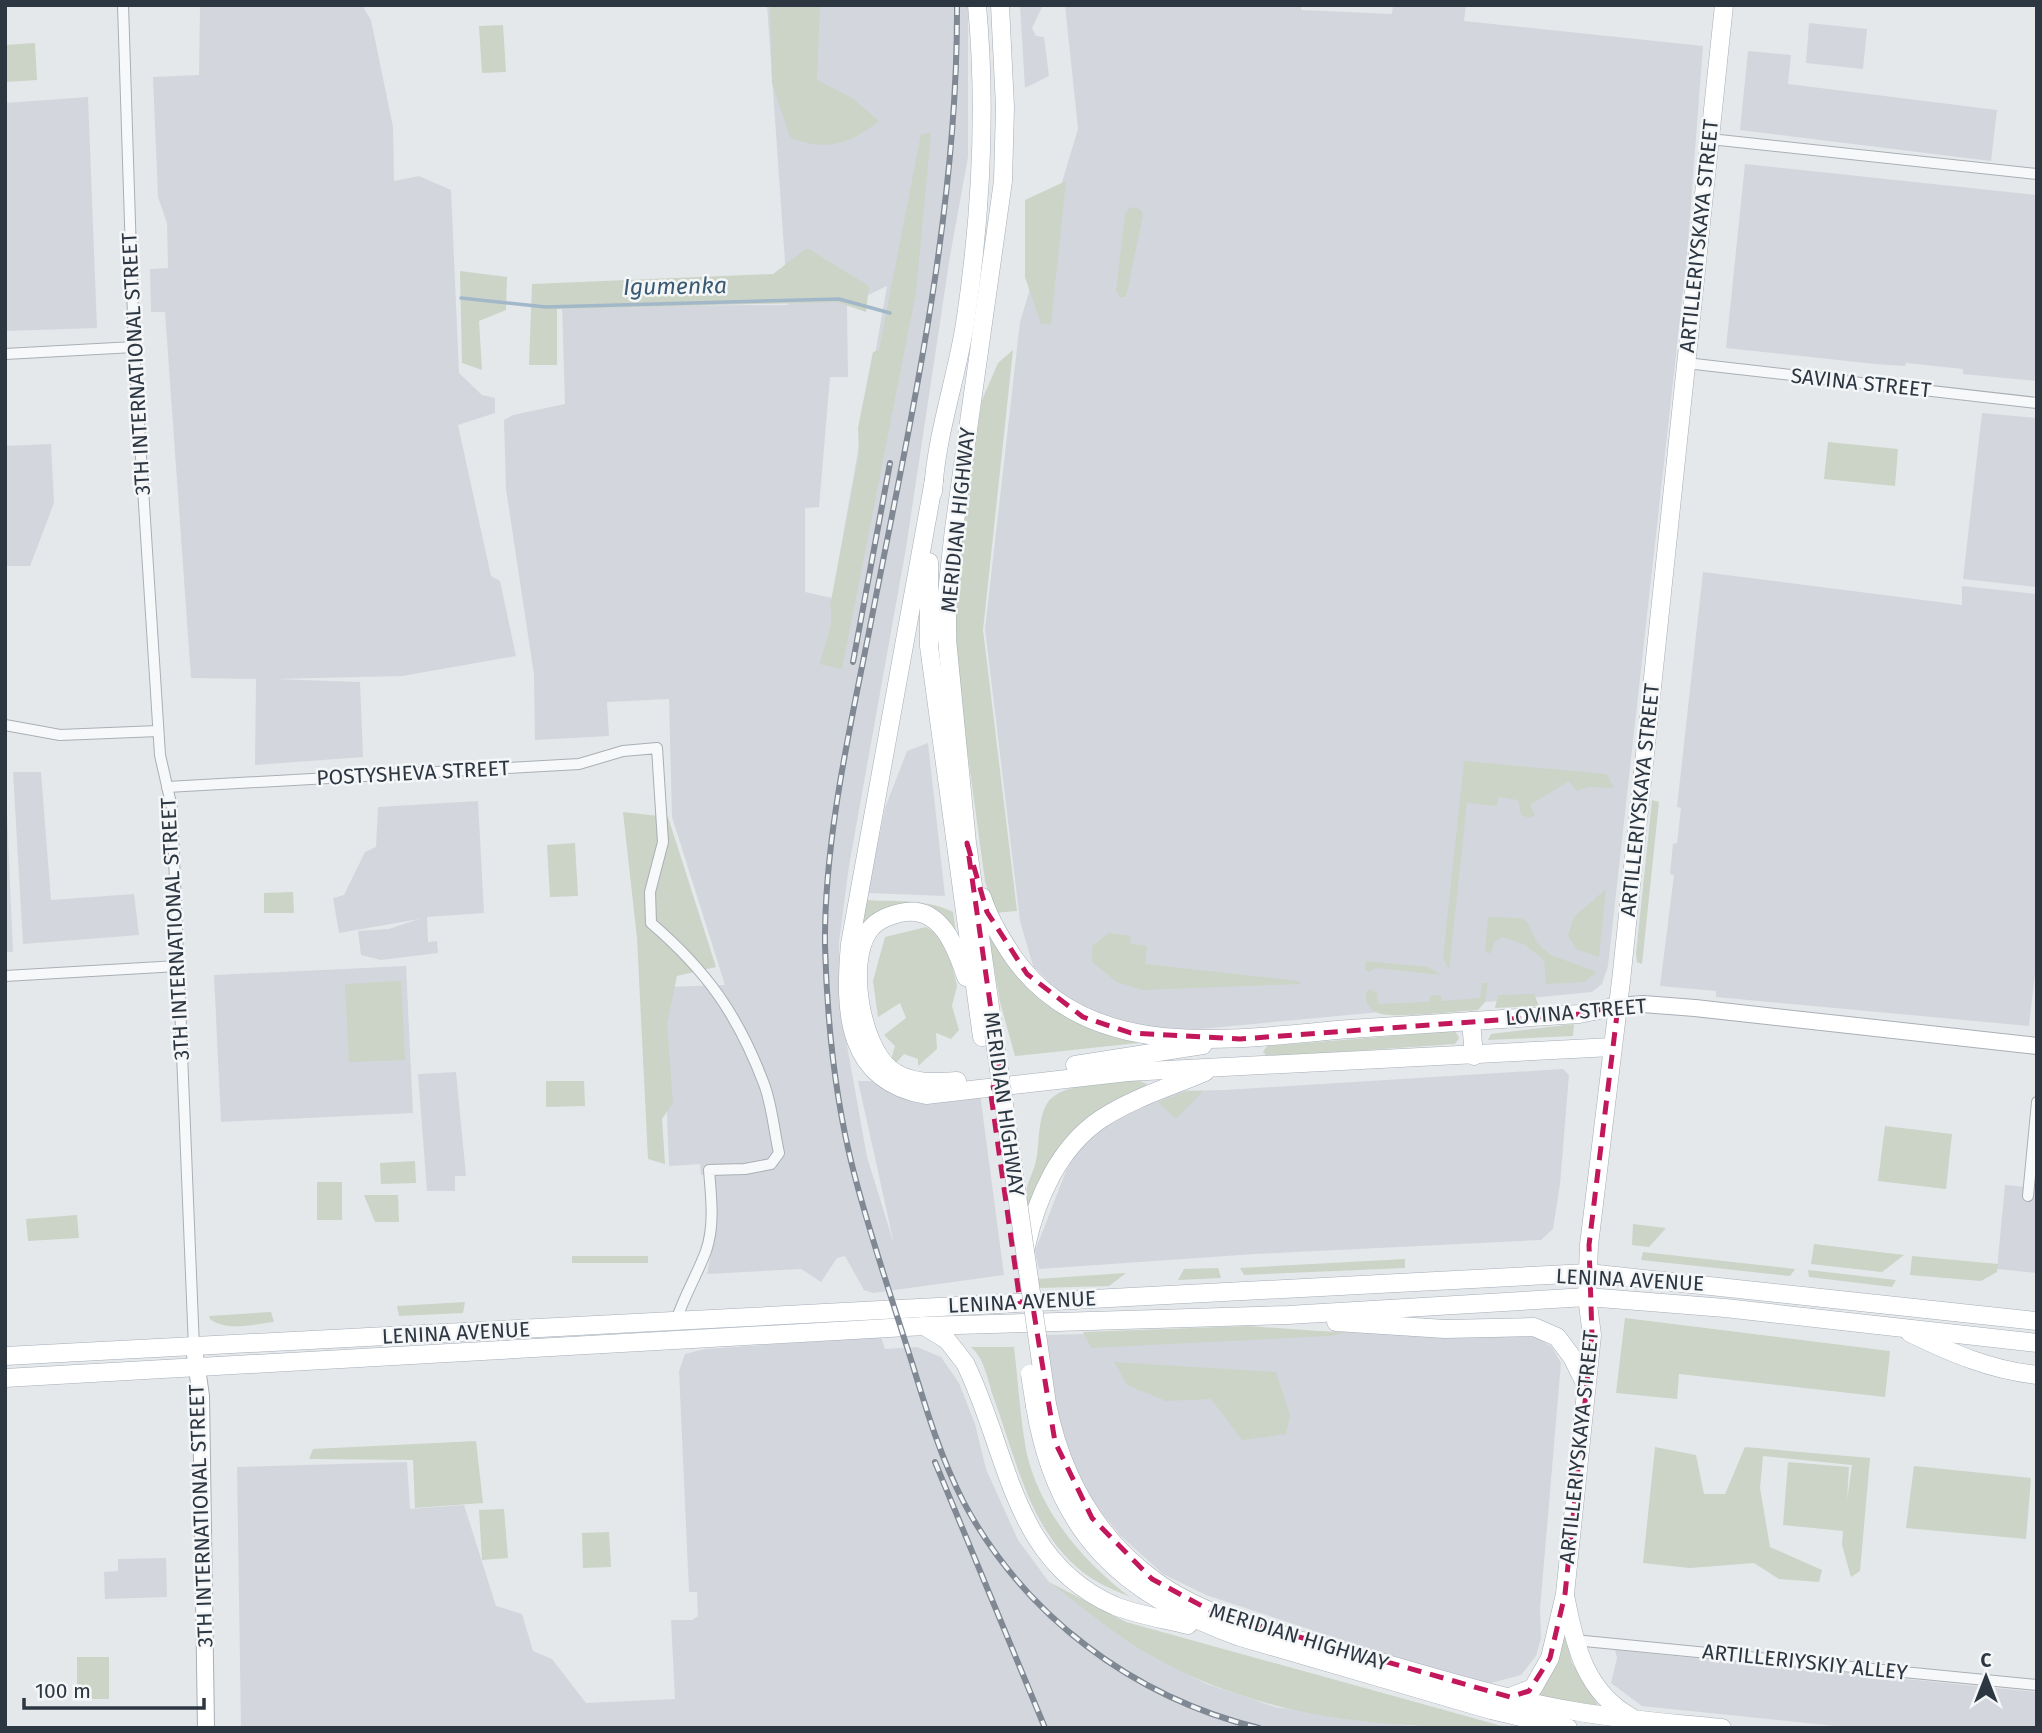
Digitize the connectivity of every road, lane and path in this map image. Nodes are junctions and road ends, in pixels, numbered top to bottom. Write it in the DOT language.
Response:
graph roads {
  1 [pos="123,5"];
  2 [pos="977,5"];
  3 [pos="1000,5"];
  4 [pos="1724,5"];
  5 [pos="1710,139"];
  6 [pos="2037,174"];
  7 [pos="134,347"];
  8 [pos="5,354"];
  9 [pos="1686,363"];
  10 [pos="2037,402"];
  11 [pos="934,480"];
  12 [pos="5,725"];
  13 [pos="158,731"];
  14 [pos="167,787"];
  15 [pos="967,843"];
  16 [pos="178,966"];
  17 [pos="5,976"];
  18 [pos="1618,1006"];
  19 [pos="1471,1021"];
  20 [pos="988,1036"];
  21 [pos="1245,1038"];
  22 [pos="2037,1046"];
  23 [pos="1612,1047"];
  24 [pos="1474,1056"];
  25 [pos="1247,1064"];
  26 [pos="1217,1066"];
  27 [pos="2037,1102"];
  28 [pos="2028,1196"];
  29 [pos="1025,1255"];
  30 [pos="1588,1273"];
  31 [pos="1587,1297"];
  32 [pos="1288,1315"];
  33 [pos="676,1321"];
  34 [pos="2037,1321"];
  35 [pos="924,1326"];
  36 [pos="1898,1327"];
  37 [pos="674,1342"];
  38 [pos="2037,1343"];
  39 [pos="194,1348"];
  40 [pos="5,1356"];
  41 [pos="195,1367"];
  42 [pos="2037,1375"];
  43 [pos="5,1378"];
  44 [pos="1587,1386"];
  45 [pos="1041,1405"];
  46 [pos="1565,1594"];
  47 [pos="1240,1637"];
  48 [pos="1574,1640"];
  49 [pos="2037,1685"];
  50 [pos="1510,1697"];
  51 [pos="1634,1719"];
  52 [pos="206,1728"];
  53 [pos="1568,1728"];
  54 [pos="1722,1728"];
  1 -- 7 [label="street, 3TH INTERNATIONAL STREET"];
  2 -- 11 [label="main road, MERIDIAN HIGHWAY"];
  3 -- 15 [label="main road, MERIDIAN HIGHWAY"];
  4 -- 5 [label="main road, ARTILLERIYSKAYA STREET"];
  5 -- 6 [label="street"];
  5 -- 9 [label="main road, ARTILLERIYSKAYA STREET"];
  7 -- 8 [label="street"];
  7 -- 13 [label="street, 3TH INTERNATIONAL STREET"];
  9 -- 10 [label="street, SAVINA STREET"];
  9 -- 18 [label="main road, ARTILLERIYSKAYA STREET"];
  11 -- 20 [label="main road, MERIDIAN HIGHWAY"];
  11 -- 26 [label="main road"];
  12 -- 13 [label="street"];
  13 -- 14 [label="street, 3TH INTERNATIONAL STREET"];
  14 -- 16 [label="street, 3TH INTERNATIONAL STREET"];
  14 -- 33 [label="street, POSTYSHEVA STREET"];
  15 -- 20 [label="main road, MERIDIAN HIGHWAY"];
  15 -- 21 [label="main road"];
  16 -- 17 [label="street"];
  16 -- 39 [label="street, 3TH INTERNATIONAL STREET"];
  18 -- 19 [label="main road, LOVINA STREET"];
  18 -- 22 [label="street, LOVINA STREET"];
  18 -- 23 [label="main road, ARTILLERIYSKAYA STREET"];
  19 -- 21 [label="main road, LOVINA STREET"];
  19 -- 24 [label="main road"];
  20 -- 21 [label="main road"];
  20 -- 29 [label="main road, MERIDIAN HIGHWAY, bridge"];
  20 -- 45 [label="main road, MERIDIAN HIGHWAY, bridge"];
  21 -- 25 [label="main road"];
  23 -- 24 [label="main road"];
  23 -- 30 [label="main road, ARTILLERIYSKAYA STREET"];
  24 -- 25 [label="main road"];
  25 -- 26 [label="main road"];
  26 -- 29 [label="main road"];
  27 -- 28 [label="street"];
  29 -- 45 [label="main road, MERIDIAN HIGHWAY, bridge"];
  30 -- 31 [label="main road, ARTILLERIYSKAYA STREET"];
  30 -- 33 [label="main road, LENINA AVENUE"];
  30 -- 34 [label="main road, LENINA AVENUE"];
  31 -- 32 [label="main road, LENINA AVENUE"];
  31 -- 36 [label="main road, LENINA AVENUE"];
  31 -- 44 [label="main road, ARTILLERIYSKAYA STREET"];
  32 -- 35 [label="main road, LENINA AVENUE"];
  32 -- 44 [label="main road"];
  33 -- 37 [label="main road"];
  33 -- 39 [label="main road, LENINA AVENUE"];
  35 -- 37 [label="main road, LENINA AVENUE"];
  35 -- 47 [label="main road"];
  36 -- 38 [label="main road, LENINA AVENUE"];
  36 -- 42 [label="main road"];
  37 -- 41 [label="main road, LENINA AVENUE"];
  39 -- 40 [label="main road, LENINA AVENUE"];
  39 -- 41 [label="street, 3TH INTERNATIONAL STREET"];
  41 -- 43 [label="main road, LENINA AVENUE"];
  41 -- 52 [label="street, 3TH INTERNATIONAL STREET"];
  44 -- 46 [label="main road, ARTILLERIYSKAYA STREET"];
  45 -- 47 [label="main road, MERIDIAN HIGHWAY"];
  45 -- 50 [label="main road, MERIDIAN HIGHWAY"];
  46 -- 48 [label="main road, ARTILLERIYSKAYA STREET"];
  46 -- 50 [label="main road, ARTILLERIYSKAYA STREET"];
  47 -- 53 [label="main road, MERIDIAN HIGHWAY"];
  48 -- 49 [label="street, ARTILLERIYSKIY ALLEY"];
  48 -- 51 [label="main road, ARTILLERIYSKAYA STREET"];
  50 -- 51 [label="main road, MERIDIAN HIGHWAY"];
  51 -- 54 [label="main road, MERIDIAN HIGHWAY"];
}
